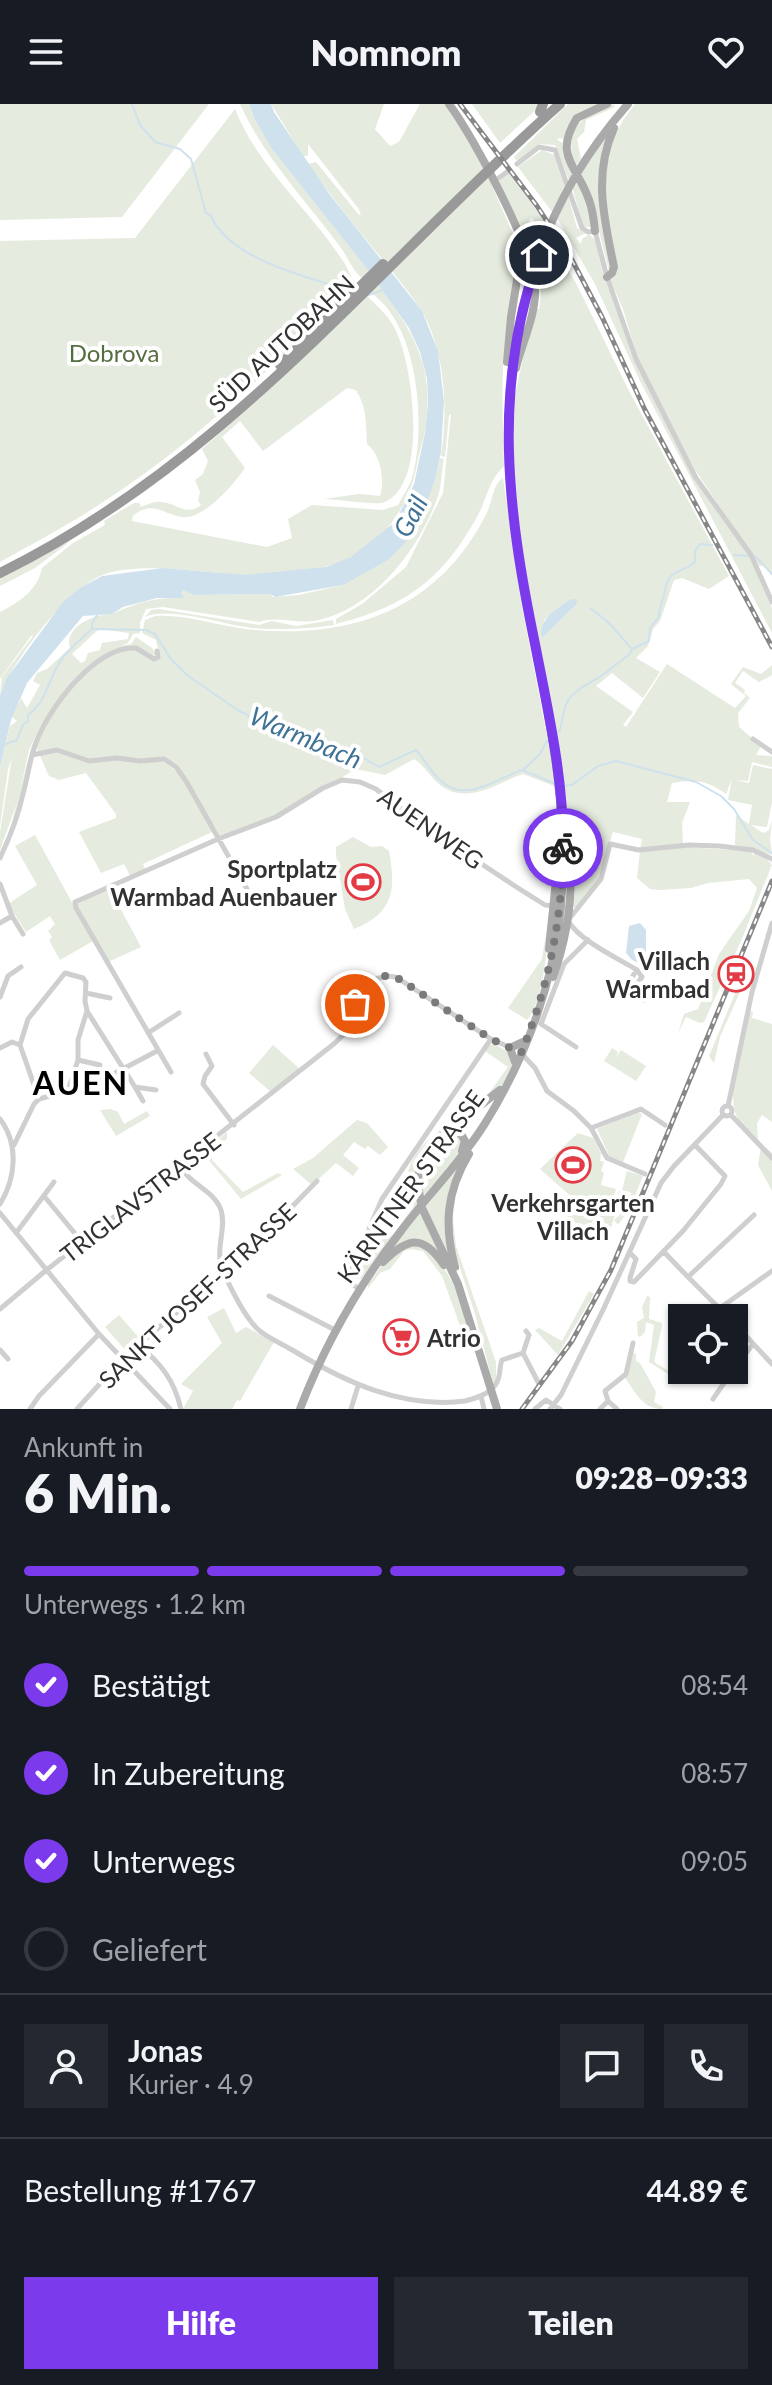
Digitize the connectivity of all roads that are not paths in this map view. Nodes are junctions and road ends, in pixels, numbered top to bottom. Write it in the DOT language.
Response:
graph roads {
  1 [pos="449,104"];
  2 [pos="550,104"];
  3 [pos="560,104"];
  4 [pos="607,104"];
  5 [pos="625,106"];
  6 [pos="543,111"];
  7 [pos="517,164"];
  8 [pos="507,172"];
  9 [pos="493,182"];
  10 [pos="595,231"];
  11 [pos="523,244"];
  12 [pos="607,277"];
  13 [pos="330,321"];
  14 [pos="508,395"];
  15 [pos="137,500"];
  16 [pos="81,530"];
  17 [pos="0,566"];
  18 [pos="0,573"];
  19 [pos="772,602"];
  20 [pos="157,651"];
  21 [pos="753,739"];
  22 [pos="772,752"];
  23 [pos="32,755"];
  24 [pos="563,821"];
  25 [pos="218,839"];
  26 [pos="0,858"];
  27 [pos="772,859"];
  28 [pos="0,884"];
  29 [pos="252,898"];
  30 [pos="555,909"];
  31 [pos="12,916"];
  32 [pos="563,922"];
  33 [pos="0,923"];
  34 [pos="772,923"];
  35 [pos="23,934"];
  36 [pos="588,940"];
  37 [pos="21,967"];
  38 [pos="548,978"];
  39 [pos="86,993"];
  40 [pos="543,994"];
  41 [pos="0,997"];
  42 [pos="110,998"];
  43 [pos="644,1000"];
  44 [pos="87,1011"];
  45 [pos="179,1013"];
  46 [pos="148,1033"];
  47 [pos="527,1037"];
  48 [pos="491,1039"];
  49 [pos="20,1045"];
  50 [pos="576,1047"];
  51 [pos="0,1048"];
  52 [pos="510,1048"];
  53 [pos="157,1051"];
  54 [pos="521,1053"];
  55 [pos="206,1054"];
  56 [pos="78,1060"];
  57 [pos="531,1064"];
  58 [pos="100,1065"];
  59 [pos="515,1066"];
  60 [pos="125,1070"];
  61 [pos="171,1072"];
  62 [pos="506,1084"];
  63 [pos="135,1087"];
  64 [pos="68,1090"];
  65 [pos="156,1090"];
  66 [pos="39,1099"];
  67 [pos="143,1101"];
  68 [pos="727,1115"];
  69 [pos="0,1119"];
  70 [pos="485,1124"];
  71 [pos="234,1125"];
  72 [pos="665,1125"];
  73 [pos="591,1128"];
  74 [pos="438,1137"];
  75 [pos="14,1145"];
  76 [pos="696,1146"];
  77 [pos="772,1158"];
  78 [pos="180,1166"];
  79 [pos="451,1170"];
  80 [pos="645,1174"];
  81 [pos="317,1181"];
  82 [pos="54,1182"];
  83 [pos="44,1196"];
  84 [pos="0,1204"];
  85 [pos="0,1213"];
  86 [pos="754,1215"];
  87 [pos="16,1233"];
  88 [pos="82,1242"];
  89 [pos="664,1252"];
  90 [pos="630,1253"];
  91 [pos="46,1270"];
  92 [pos="451,1270"];
  93 [pos="772,1271"];
  94 [pos="224,1272"];
  95 [pos="371,1272"];
  96 [pos="688,1277"];
  97 [pos="458,1284"];
  98 [pos="359,1289"];
  99 [pos="269,1296"];
  100 [pos="716,1304"];
  101 [pos="726,1304"];
  102 [pos="0,1309"];
  103 [pos="335,1330"];
  104 [pos="526,1331"];
  105 [pos="99,1334"];
  106 [pos="748,1339"];
  107 [pos="633,1343"];
  108 [pos="753,1344"];
  109 [pos="138,1345"];
  110 [pos="0,1350"];
  111 [pos="748,1351"];
  112 [pos="523,1353"];
  113 [pos="8,1359"];
  114 [pos="123,1359"];
  115 [pos="772,1364"];
  116 [pos="318,1366"];
  117 [pos="539,1384"];
  118 [pos="723,1384"];
  119 [pos="358,1386"];
  120 [pos="481,1396"];
  121 [pos="713,1399"];
  122 [pos="608,1401"];
  123 [pos="552,1406"];
  124 [pos="433,1407"];
  125 [pos="30,1409"];
  126 [pos="77,1409"];
  127 [pos="170,1409"];
  128 [pos="181,1409"];
  129 [pos="300,1409"];
  130 [pos="351,1409"];
  131 [pos="484,1409"];
  132 [pos="497,1409"];
  133 [pos="535,1409"];
  134 [pos="560,1409"];
  135 [pos="600,1409"];
  136 [pos="617,1409"];
  1 -- 9 [label="main road"];
  2 -- 6 [label="highway, SÜD AUTOBAHN"];
  3 -- 6 [label="highway, SÜD AUTOBAHN"];
  4 -- 10 [label="main road"];
  5 -- 12 [label="main road"];
  5 -- 14 [label="main road"];
  6 -- 13 [label="highway, SÜD AUTOBAHN"];
  7 -- 10 [label="street"];
  8 -- 9 [label="street"];
  9 -- 11 [label="main road"];
  10 -- 12 [label="street"];
  11 -- 14 [label="main road"];
  11 -- 14 [label="main road"];
  12 -- 19 [label="street"];
  13 -- 16 [label="highway, SÜD AUTOBAHN"];
  13 -- 17 [label="highway, SÜD AUTOBAHN"];
  14 -- 24 [label="main road"];
  15 -- 16 [label="highway"];
  16 -- 18 [label="highway, SÜD AUTOBAHN"];
  20 -- 23 [label="street"];
  21 -- 22 [label="street"];
  23 -- 25 [label="street"];
  23 -- 26 [label="street"];
  24 -- 30 [label="main road"];
  24 -- 32 [label="main road"];
  25 -- 29 [label="street"];
  25 -- 30 [label="street, AUENWEG"];
  25 -- 46 [label="street, AUENWEG"];
  27 -- 32 [label="street"];
  28 -- 31 [label="street"];
  30 -- 32 [label="main road, KÄRNTNER STRASSE"];
  30 -- 38 [label="main road"];
  31 -- 33 [label="street"];
  31 -- 35 [label="street"];
  32 -- 36 [label="street"];
  32 -- 38 [label="main road, KÄRNTNER STRASSE"];
  32 -- 40 [label="main road"];
  34 -- 68 [label="street"];
  36 -- 43 [label="street"];
  36 -- 50 [label="street"];
  37 -- 41 [label="street"];
  38 -- 40 [label="main road, KÄRNTNER STRASSE"];
  39 -- 42 [label="street"];
  39 -- 44 [label="street"];
  39 -- 49 [label="street"];
  40 -- 47 [label="main road, KÄRNTNER STRASSE"];
  44 -- 56 [label="street"];
  44 -- 60 [label="street"];
  45 -- 46 [label="street"];
  46 -- 53 [label="street"];
  47 -- 52 [label="main road"];
  47 -- 54 [label="main road, KÄRNTNER STRASSE"];
  48 -- 52 [label="street, TRIGLAVSTRASSE"];
  48 -- 71 [label="street, TRIGLAVSTRASSE"];
  48 -- 98 [label="street"];
  49 -- 51 [label="street"];
  49 -- 66 [label="street"];
  52 -- 54 [label="street, TRIGLAVSTRASSE"];
  52 -- 59 [label="main road"];
  53 -- 60 [label="street"];
  53 -- 61 [label="street"];
  54 -- 57 [label="street"];
  54 -- 59 [label="main road, KÄRNTNER STRASSE"];
  55 -- 71 [label="street, TRIGLAVSTRASSE"];
  56 -- 58 [label="street"];
  56 -- 64 [label="street"];
  57 -- 59 [label="street"];
  57 -- 73 [label="street"];
  59 -- 62 [label="main road, KÄRNTNER STRASSE"];
  60 -- 63 [label="street"];
  60 -- 64 [label="street"];
  62 -- 70 [label="main road, KÄRNTNER STRASSE"];
  62 -- 74 [label="main road"];
  63 -- 65 [label="street"];
  63 -- 67 [label="street"];
  64 -- 66 [label="street"];
  66 -- 75 [label="street"];
  68 -- 76 [label="street"];
  68 -- 77 [label="street"];
  69 -- 75 [label="street"];
  70 -- 79 [label="main road, KÄRNTNER STRASSE"];
  70 -- 97 [label="main road"];
  71 -- 78 [label="street, TRIGLAVSTRASSE"];
  72 -- 73 [label="street"];
  73 -- 80 [label="street"];
  74 -- 79 [label="main road"];
  74 -- 92 [label="main road"];
  75 -- 84 [label="street"];
  76 -- 89 [label="street"];
  76 -- 90 [label="street"];
  78 -- 88 [label="street, TRIGLAVSTRASSE"];
  78 -- 94 [label="street"];
  79 -- 95 [label="main road, KÄRNTNER STRASSE"];
  81 -- 94 [label="street, SANKT JOSEF-STRASSE"];
  82 -- 83 [label="street"];
  83 -- 87 [label="street"];
  83 -- 88 [label="street"];
  85 -- 87 [label="street"];
  86 -- 96 [label="street"];
  87 -- 91 [label="street"];
  88 -- 91 [label="street, TRIGLAVSTRASSE"];
  89 -- 90 [label="street"];
  89 -- 96 [label="street"];
  90 -- 123 [label="street"];
  91 -- 102 [label="street, TRIGLAVSTRASSE"];
  91 -- 105 [label="street"];
  92 -- 95 [label="main road"];
  92 -- 97 [label="main road"];
  93 -- 101 [label="street"];
  94 -- 109 [label="street, SANKT JOSEF-STRASSE"];
  94 -- 116 [label="street"];
  95 -- 98 [label="main road, KÄRNTNER STRASSE"];
  96 -- 100 [label="street"];
  97 -- 132 [label="main road"];
  98 -- 103 [label="main road, KÄRNTNER STRASSE"];
  99 -- 103 [label="street"];
  103 -- 116 [label="main road, KÄRNTNER STRASSE"];
  104 -- 112 [label="street"];
  105 -- 114 [label="street"];
  105 -- 125 [label="street"];
  106 -- 108 [label="street"];
  107 -- 122 [label="street"];
  108 -- 111 [label="street"];
  108 -- 115 [label="street"];
  109 -- 114 [label="street, SANKT JOSEF-STRASSE"];
  109 -- 128 [label="street"];
  110 -- 113 [label="street"];
  112 -- 117 [label="street"];
  112 -- 120 [label="street"];
  114 -- 126 [label="street, SANKT JOSEF-STRASSE"];
  114 -- 127 [label="street"];
  116 -- 119 [label="street"];
  116 -- 129 [label="main road, KÄRNTNER STRASSE"];
  118 -- 121 [label="street"];
  119 -- 124 [label="street"];
  119 -- 130 [label="street"];
  120 -- 124 [label="street"];
  120 -- 131 [label="street"];
  122 -- 135 [label="street"];
  122 -- 136 [label="street"];
  123 -- 133 [label="street"];
  123 -- 134 [label="street"];
}
